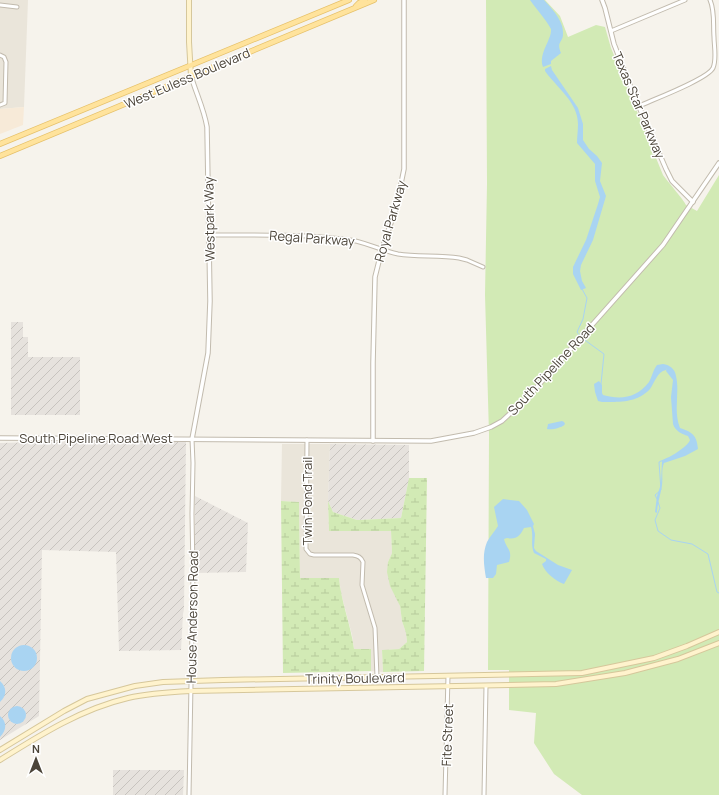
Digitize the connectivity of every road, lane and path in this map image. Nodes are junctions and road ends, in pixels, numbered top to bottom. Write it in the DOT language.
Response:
graph roads {
  1 [pos="189,0"];
  2 [pos="349,0"];
  3 [pos="365,0"];
  4 [pos="374,0"];
  5 [pos="404,0"];
  6 [pos="602,0"];
  7 [pos="685,0"];
  8 [pos="710,0"];
  9 [pos="0,5"];
  10 [pos="17,7"];
  11 [pos="355,8"];
  12 [pos="298,21"];
  13 [pos="300,30"];
  14 [pos="611,31"];
  15 [pos="0,55"];
  16 [pos="190,65"];
  17 [pos="191,76"];
  18 [pos="0,105"];
  19 [pos="639,106"];
  20 [pos="43,127"];
  21 [pos="47,136"];
  22 [pos="0,144"];
  23 [pos="0,156"];
  24 [pos="719,164"];
  25 [pos="692,202"];
  26 [pos="209,235"];
  27 [pos="382,249"];
  28 [pos="483,267"];
  29 [pos="0,438"];
  30 [pos="192,439"];
  31 [pos="307,440"];
  32 [pos="373,441"];
  33 [pos="719,632"];
  34 [pos="719,643"];
  35 [pos="448,676"];
  36 [pos="377,677"];
  37 [pos="192,681"];
  38 [pos="448,686"];
  39 [pos="486,686"];
  40 [pos="192,691"];
  41 [pos="0,750"];
  42 [pos="0,760"];
  43 [pos="189,795"];
  44 [pos="445,795"];
  45 [pos="484,795"];
  1 -- 16 [label="main road, Westpark Way"];
  2 -- 12 [label="main road, West Euless Boulevard"];
  3 -- 11 [label="main road"];
  4 -- 11 [label="main road, West Euless Boulevard"];
  5 -- 27 [label="street, Royal Parkway"];
  6 -- 14 [label="street, Texas Star Parkway"];
  7 -- 14 [label="street"];
  8 -- 19 [label="street"];
  9 -- 10 [label="street"];
  11 -- 13 [label="main road, West Euless Boulevard"];
  12 -- 13 [label="main road"];
  12 -- 16 [label="main road, West Euless Boulevard"];
  13 -- 17 [label="main road, West Euless Boulevard"];
  14 -- 19 [label="street, Texas Star Parkway"];
  15 -- 18 [label="street"];
  16 -- 17 [label="main road, Westpark Way"];
  16 -- 20 [label="main road, West Euless Boulevard"];
  17 -- 21 [label="main road, West Euless Boulevard"];
  17 -- 26 [label="street, Westpark Way"];
  19 -- 25 [label="street, Texas Star Parkway"];
  20 -- 21 [label="main road"];
  20 -- 22 [label="main road, West Euless Boulevard"];
  21 -- 23 [label="main road, West Euless Boulevard"];
  24 -- 25 [label="street, South Pipeline Road"];
  25 -- 32 [label="street, South Pipeline Road"];
  26 -- 27 [label="street, Regal Parkway"];
  26 -- 30 [label="street, Westpark Way"];
  27 -- 28 [label="street, Regal Parkway"];
  27 -- 32 [label="street, Royal Parkway"];
  29 -- 30 [label="street, South Pipeline Road West"];
  30 -- 31 [label="street, South Pipeline Road"];
  30 -- 37 [label="street, House Anderson Road"];
  31 -- 32 [label="street, South Pipeline Road"];
  31 -- 36 [label="street, Twin Pond Trail"];
  33 -- 35 [label="main road, Trinity Boulevard"];
  34 -- 39 [label="main road, Trinity Boulevard"];
  35 -- 36 [label="main road, Trinity Boulevard"];
  35 -- 38 [label="street, Fite Street"];
  36 -- 37 [label="main road, Trinity Boulevard"];
  37 -- 40 [label="street, House Anderson Road"];
  37 -- 41 [label="main road, Trinity Boulevard"];
  38 -- 39 [label="main road, Trinity Boulevard"];
  38 -- 40 [label="main road, Trinity Boulevard"];
  38 -- 44 [label="street, Fite Street"];
  39 -- 45 [label="street"];
  40 -- 42 [label="main road, Trinity Boulevard"];
  40 -- 43 [label="street, House Anderson Road"];
}
